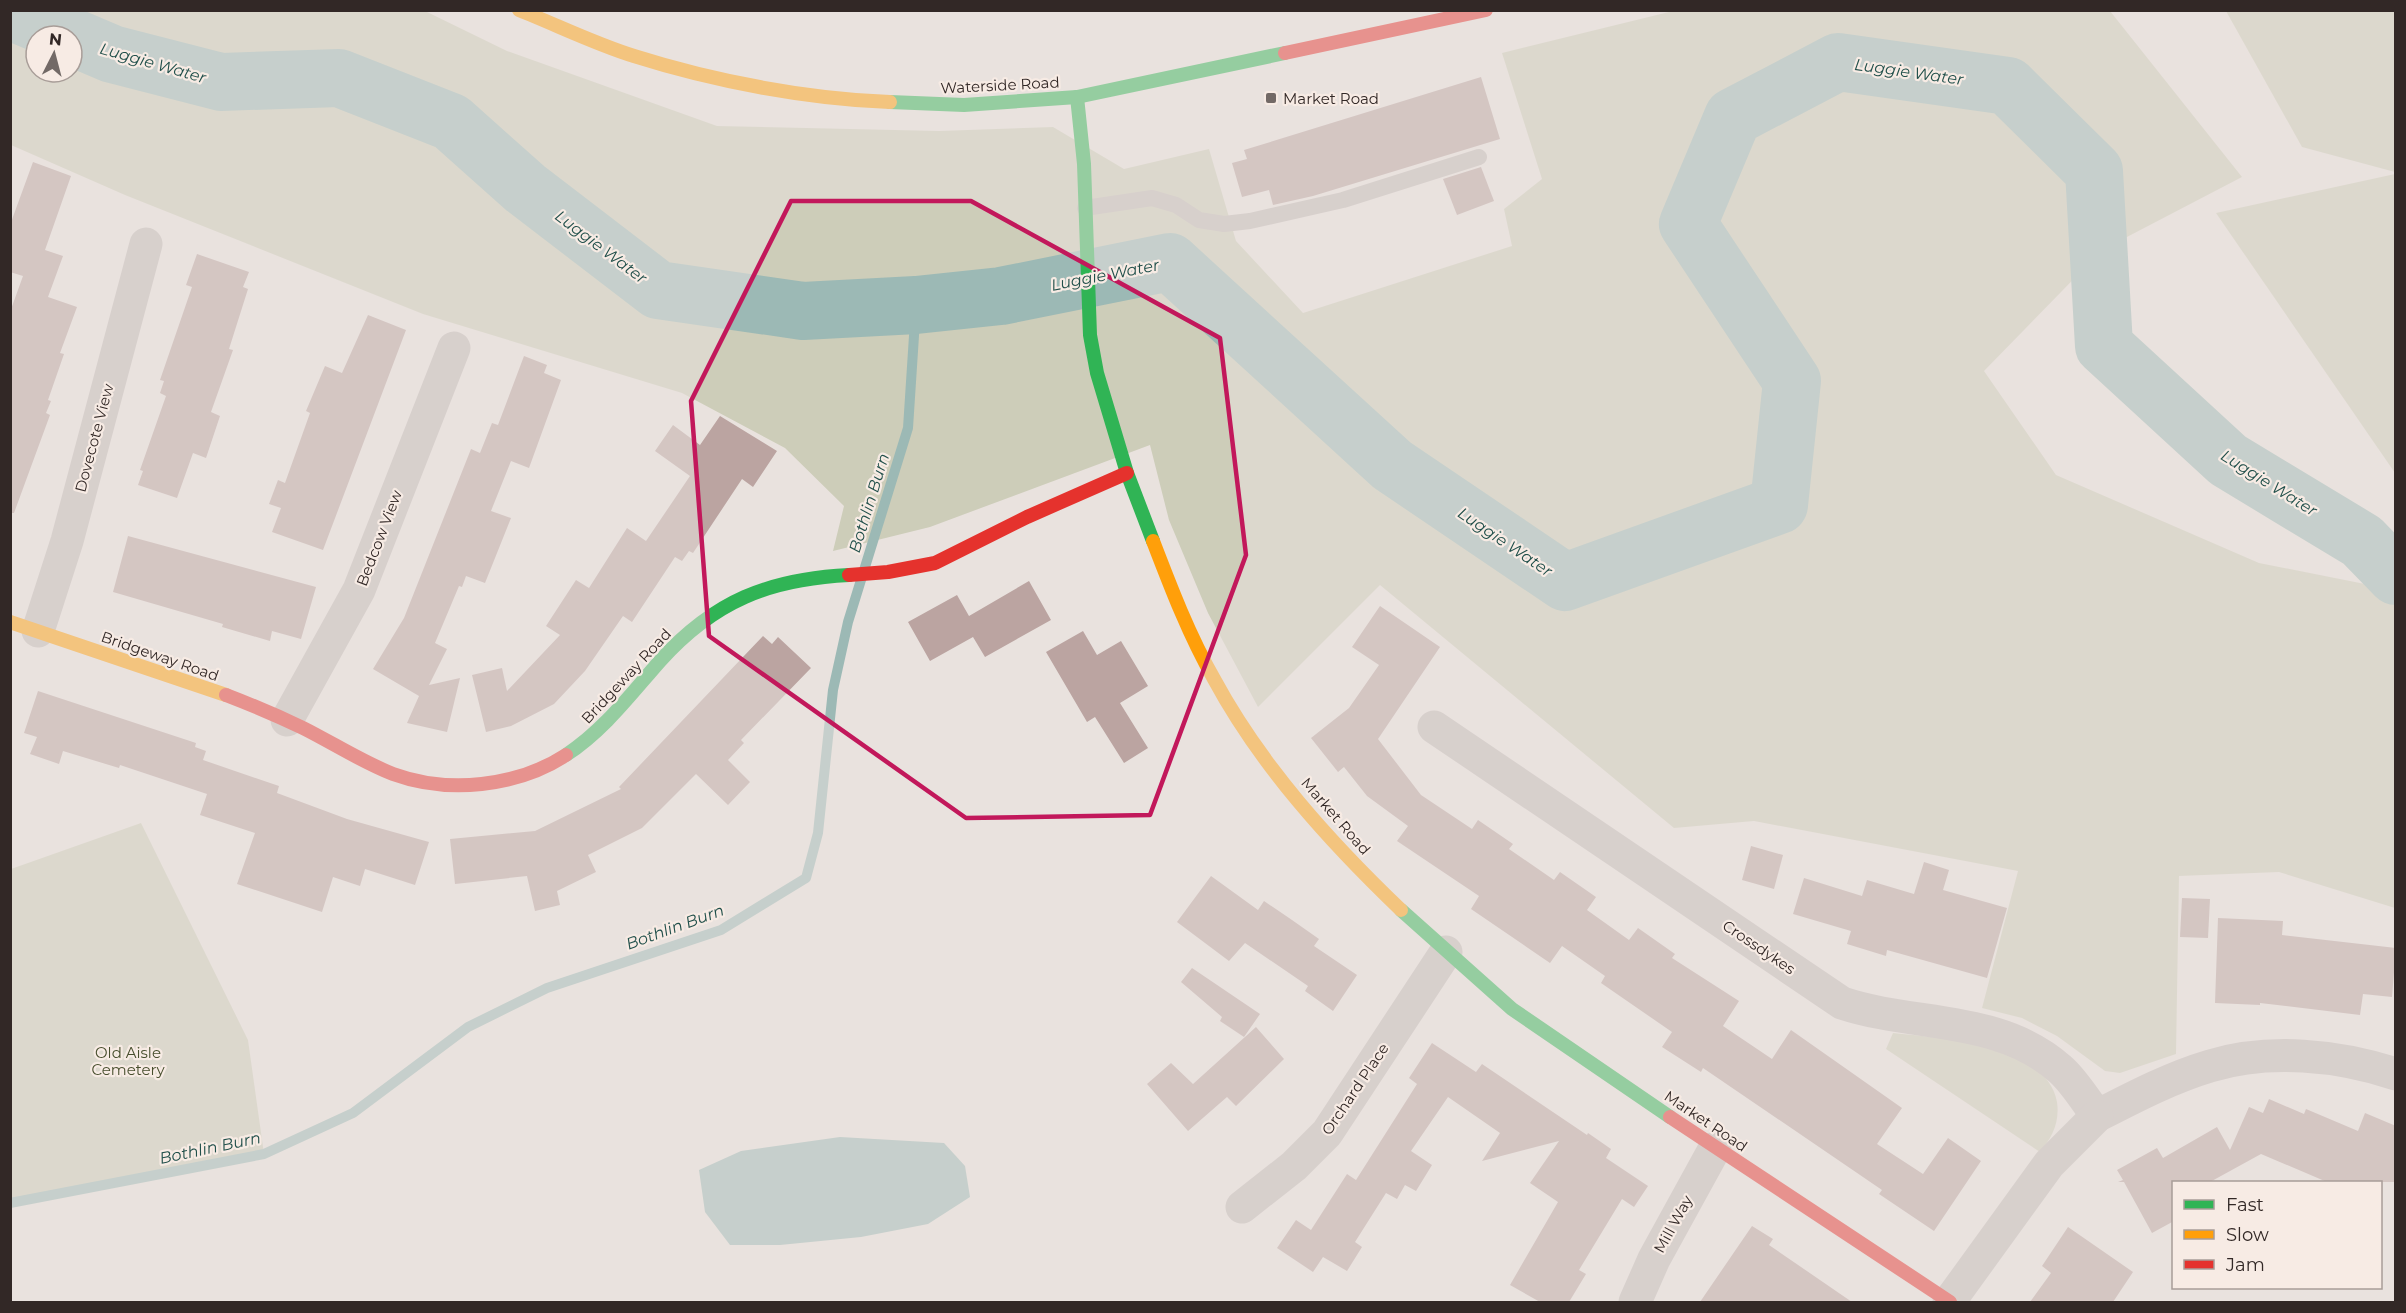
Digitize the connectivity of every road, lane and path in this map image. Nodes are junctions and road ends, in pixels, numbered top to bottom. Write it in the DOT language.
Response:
graph roads {
  1 [pos="519,10"];
  2 [pos="1486,10"];
  3 [pos="1077,97"];
  4 [pos="1479,157"];
  5 [pos="1085,208"];
  6 [pos="146,244"];
  7 [pos="454,348"];
  8 [pos="1127,473"];
  9 [pos="24,626"];
  10 [pos="286,720"];
  11 [pos="1434,727"];
  12 [pos="1446,952"];
  13 [pos="2396,1074"];
  14 [pos="2097,1116"];
  15 [pos="1715,1148"];
  16 [pos="1242,1207"];
  17 [pos="1635,1302"];
  18 [pos="1949,1302"];
  1 -- 3 [label="street, Waterside Road"];
  2 -- 3 [label="street, Waterside Road"];
  3 -- 5 [label="street, Market Road"];
  4 -- 5 [label="lane"];
  5 -- 8 [label="street, Market Road"];
  6 -- 9 [label="street, Dovecote View"];
  7 -- 10 [label="street, Bedcow View"];
  8 -- 10 [label="street, Bridgeway Road"];
  8 -- 12 [label="street, Market Road"];
  9 -- 10 [label="street, Bridgeway Road"];
  11 -- 14 [label="street, Crossdykes"];
  12 -- 15 [label="street, Market Road"];
  12 -- 16 [label="street, Orchard Place"];
  13 -- 14 [label="street"];
  14 -- 18 [label="street"];
  15 -- 17 [label="street, Mill Way"];
  15 -- 18 [label="street, Market Road"];
}
